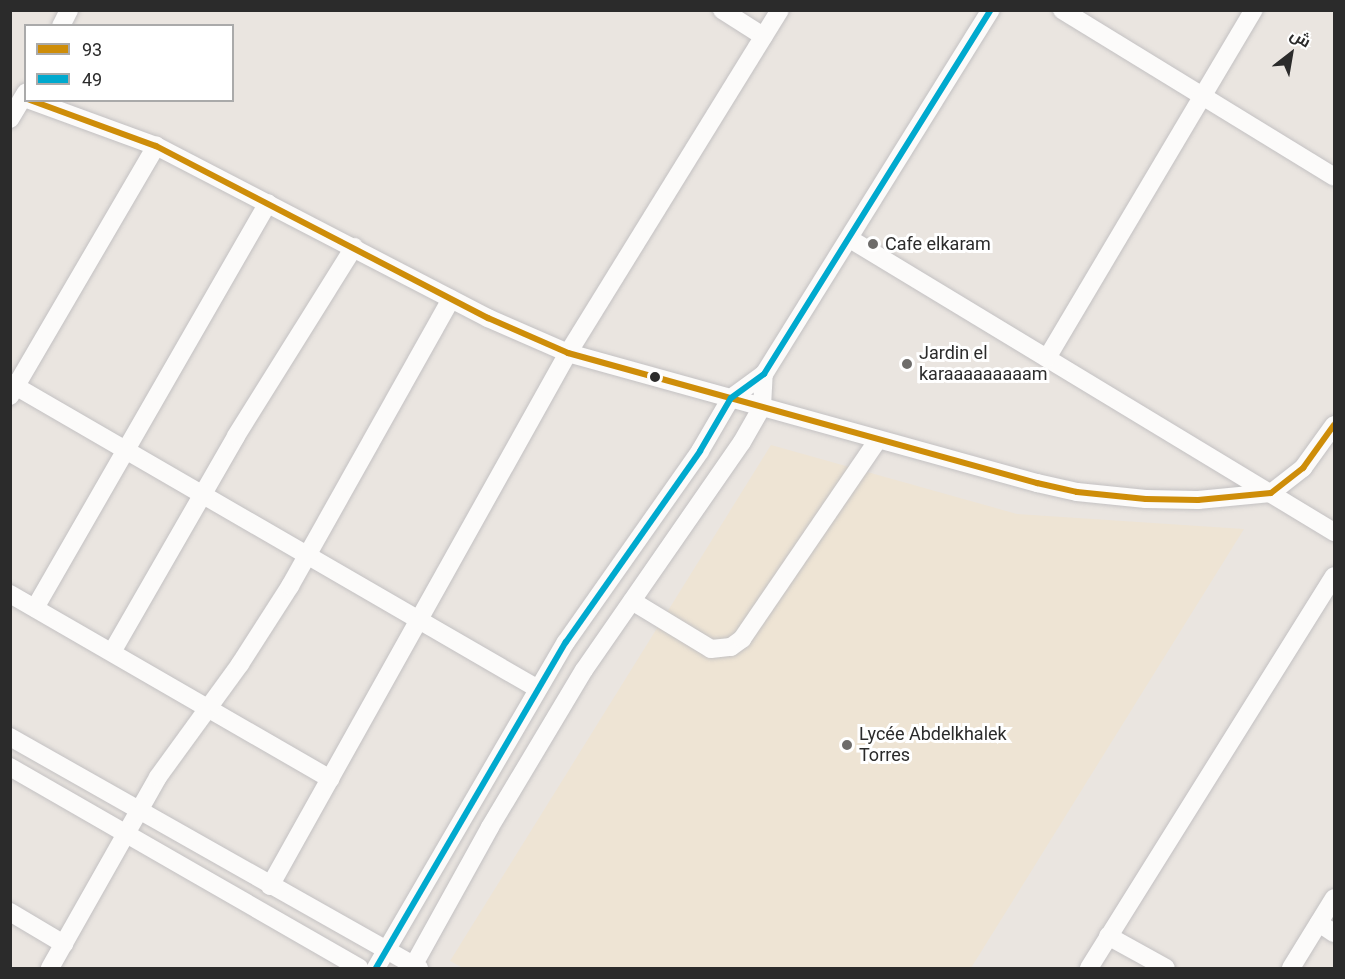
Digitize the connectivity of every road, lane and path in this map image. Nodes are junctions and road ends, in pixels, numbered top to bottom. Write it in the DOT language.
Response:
graph roads {
  1 [pos="69,10"];
  2 [pos="722,10"];
  3 [pos="780,10"];
  4 [pos="991,10"];
  5 [pos="1062,10"];
  6 [pos="1254,10"];
  7 [pos="62,24"];
  8 [pos="763,36"];
  9 [pos="23,97"];
  10 [pos="1203,97"];
  11 [pos="37,102"];
  12 [pos="10,118"];
  13 [pos="156,146"];
  14 [pos="1335,177"];
  15 [pos="268,203"];
  16 [pos="850,239"];
  17 [pos="354,248"];
  18 [pos="451,299"];
  19 [pos="568,353"];
  20 [pos="1047,358"];
  21 [pos="764,374"];
  22 [pos="12,388"];
  23 [pos="731,398"];
  24 [pos="762,406"];
  25 [pos="1335,425"];
  26 [pos="878,440"];
  27 [pos="128,449"];
  28 [pos="204,492"];
  29 [pos="1271,493"];
  30 [pos="1335,532"];
  31 [pos="309,553"];
  32 [pos="1335,576"];
  33 [pos="10,594"];
  34 [pos="632,601"];
  35 [pos="35,608"];
  36 [pos="421,618"];
  37 [pos="112,652"];
  38 [pos="538,689"];
  39 [pos="209,706"];
  40 [pos="10,737"];
  41 [pos="10,767"];
  42 [pos="331,779"];
  43 [pos="138,811"];
  44 [pos="124,834"];
  45 [pos="270,886"];
  46 [pos="1335,898"];
  47 [pos="10,912"];
  48 [pos="1327,928"];
  49 [pos="1108,936"];
  50 [pos="64,944"];
  51 [pos="386,950"];
  52 [pos="415,968"];
  53 [pos="50,969"];
  54 [pos="359,969"];
  55 [pos="376,969"];
  56 [pos="1089,969"];
  57 [pos="1166,969"];
  58 [pos="1291,969"];
  1 -- 7 [label="street"];
  2 -- 8 [label="street"];
  3 -- 8 [label="street"];
  4 -- 16 [label="street"];
  5 -- 10 [label="street"];
  6 -- 10 [label="street"];
  8 -- 19 [label="street"];
  9 -- 12 [label="street"];
  10 -- 14 [label="street"];
  10 -- 20 [label="street"];
  11 -- 13 [label="street"];
  13 -- 15 [label="street"];
  13 -- 22 [label="street"];
  15 -- 17 [label="street"];
  15 -- 27 [label="street"];
  16 -- 20 [label="street"];
  16 -- 21 [label="street"];
  17 -- 18 [label="street"];
  17 -- 28 [label="street"];
  18 -- 19 [label="street"];
  18 -- 31 [label="street"];
  19 -- 23 [label="street"];
  19 -- 36 [label="street"];
  20 -- 29 [label="street"];
  21 -- 23 [label="street"];
  21 -- 24 [label="street"];
  22 -- 27 [label="street"];
  23 -- 24 [label="street"];
  23 -- 38 [label="street"];
  24 -- 26 [label="street"];
  24 -- 34 [label="street"];
  25 -- 29 [label="street"];
  26 -- 29 [label="street"];
  26 -- 34 [label="street"];
  27 -- 28 [label="street"];
  27 -- 35 [label="street"];
  28 -- 31 [label="street"];
  28 -- 37 [label="street"];
  29 -- 30 [label="street"];
  31 -- 36 [label="street"];
  31 -- 39 [label="street"];
  32 -- 49 [label="street"];
  33 -- 35 [label="street"];
  34 -- 52 [label="street"];
  35 -- 37 [label="street"];
  36 -- 38 [label="street"];
  36 -- 42 [label="street"];
  37 -- 39 [label="street"];
  38 -- 51 [label="street"];
  39 -- 42 [label="street"];
  39 -- 43 [label="street"];
  40 -- 43 [label="street"];
  41 -- 44 [label="street"];
  42 -- 45 [label="street"];
  43 -- 44 [label="street"];
  43 -- 45 [label="street"];
  44 -- 50 [label="street"];
  44 -- 54 [label="street"];
  45 -- 51 [label="street"];
  46 -- 48 [label="street"];
  47 -- 50 [label="street"];
  48 -- 58 [label="street"];
  49 -- 56 [label="street"];
  49 -- 57 [label="street"];
  50 -- 53 [label="street"];
  51 -- 52 [label="street"];
  51 -- 55 [label="street"];
}
